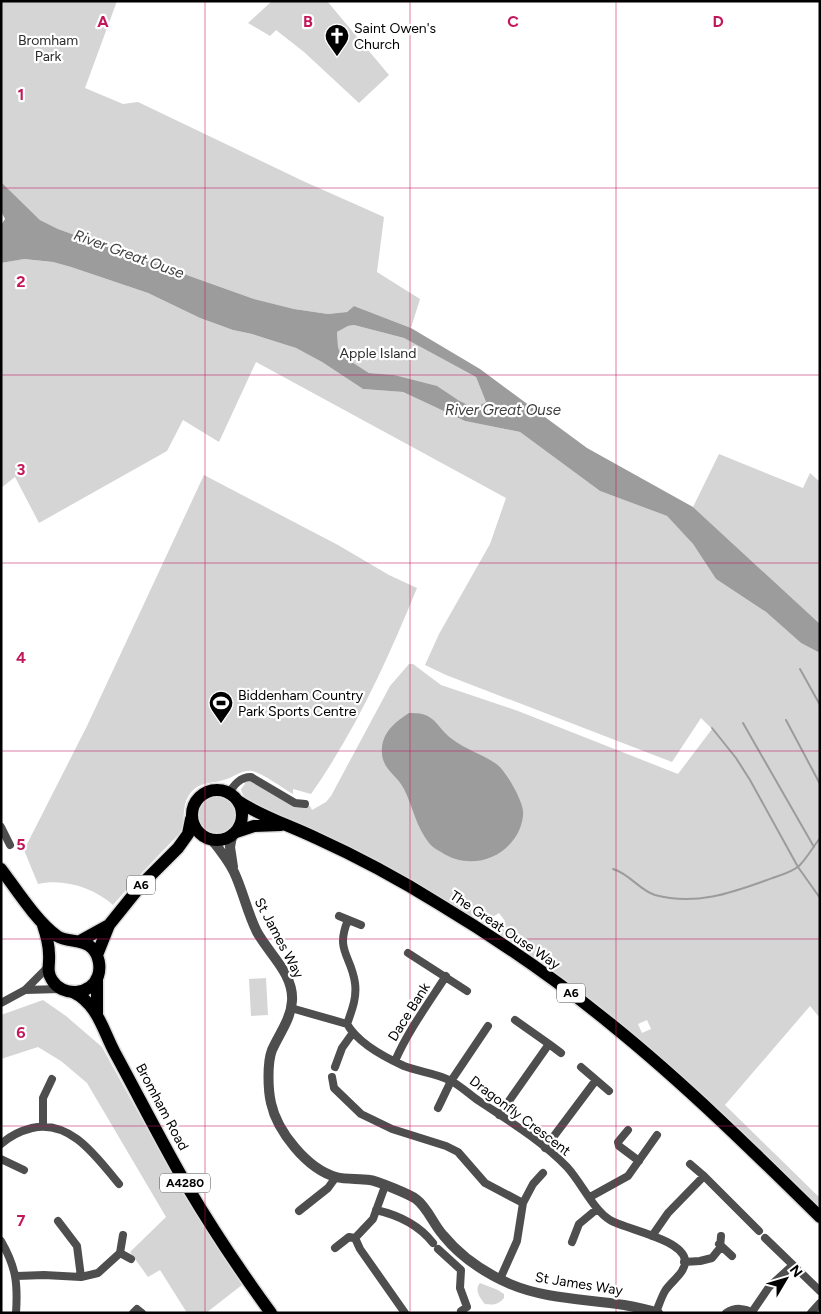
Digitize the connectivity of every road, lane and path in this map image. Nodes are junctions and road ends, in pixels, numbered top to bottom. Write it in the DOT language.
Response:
graph roads {
  1 [pos="233,797"];
  2 [pos="305,804"];
  3 [pos="191,819"];
  4 [pos="283,824"];
  5 [pos="1,827"];
  6 [pos="234,834"];
  7 [pos="210,839"];
  8 [pos="10,845"];
  9 [pos="178,848"];
  10 [pos="1,869"];
  11 [pos="233,871"];
  12 [pos="340,916"];
  13 [pos="348,920"];
  14 [pos="43,925"];
  15 [pos="109,925"];
  16 [pos="361,925"];
  17 [pos="75,941"];
  18 [pos="408,953"];
  19 [pos="97,955"];
  20 [pos="48,963"];
  21 [pos="446,976"];
  22 [pos="97,980"];
  23 [pos="25,990"];
  24 [pos="67,991"];
  25 [pos="467,991"];
  26 [pos="1,1003"];
  27 [pos="291,1008"];
  28 [pos="97,1014"];
  29 [pos="515,1020"];
  30 [pos="347,1024"];
  31 [pos="488,1026"];
  32 [pos="352,1034"];
  33 [pos="549,1044"];
  34 [pos="561,1053"];
  35 [pos="395,1061"];
  36 [pos="335,1067"];
  37 [pos="581,1067"];
  38 [pos="332,1077"];
  39 [pos="52,1079"];
  40 [pos="596,1080"];
  41 [pos="451,1081"];
  42 [pos="610,1091"];
  43 [pos="438,1108"];
  44 [pos="499,1115"];
  45 [pos="43,1125"];
  46 [pos="628,1130"];
  47 [pos="657,1135"];
  48 [pos="1,1144"];
  49 [pos="545,1148"];
  50 [pos="1,1159"];
  51 [pos="639,1161"];
  52 [pos="690,1164"];
  53 [pos="24,1170"];
  54 [pos="542,1173"];
  55 [pos="704,1176"];
  56 [pos="336,1177"];
  57 [pos="119,1184"];
  58 [pos="385,1186"];
  59 [pos="590,1197"];
  60 [pos="523,1203"];
  61 [pos="598,1209"];
  62 [pos="376,1210"];
  63 [pos="299,1211"];
  64 [pos="820,1217"];
  65 [pos="58,1221"];
  66 [pos="758,1231"];
  67 [pos="123,1235"];
  68 [pos="652,1236"];
  69 [pos="721,1236"];
  70 [pos="355,1238"];
  71 [pos="765,1238"];
  72 [pos="1,1241"];
  73 [pos="572,1242"];
  74 [pos="719,1244"];
  75 [pos="335,1248"];
  76 [pos="120,1253"];
  77 [pos="732,1256"];
  78 [pos="131,1259"];
  79 [pos="684,1262"];
  80 [pos="473,1263"];
  81 [pos="793,1265"];
  82 [pos="461,1270"];
  83 [pos="16,1276"];
  84 [pos="81,1277"];
  85 [pos="500,1278"];
  86 [pos="820,1291"];
  87 [pos="820,1303"];
  88 [pos="629,1310"];
  89 [pos="461,1311"];
  90 [pos="657,1312"];
  91 [pos="752,1312"];
  92 [pos="16,1313"];
  93 [pos="134,1313"];
  94 [pos="142,1313"];
  95 [pos="271,1313"];
  96 [pos="405,1313"];
  97 [pos="726,1313"];
  98 [pos="811,1313"];
  1 -- 2 [label="street"];
  1 -- 3 [label="main road, A6"];
  1 -- 4 [label="main road, The Great Ouse Way / A6"];
  1 -- 6 [label="main road"];
  3 -- 7 [label="main road"];
  3 -- 9 [label="main road, A6"];
  4 -- 6 [label="main road, The Great Ouse Way / A6"];
  4 -- 64 [label="main road, The Great Ouse Way / A6"];
  5 -- 8 [label="street"];
  6 -- 7 [label="main road, A6"];
  6 -- 11 [label="street"];
  7 -- 9 [label="main road, A6"];
  7 -- 11 [label="street"];
  9 -- 15 [label="main road, A6"];
  10 -- 14 [label="main road"];
  11 -- 27 [label="street, St James Way"];
  12 -- 13 [label="street"];
  13 -- 16 [label="street"];
  13 -- 30 [label="street"];
  14 -- 17 [label="main road"];
  14 -- 20 [label="main road"];
  15 -- 17 [label="main road, A6"];
  15 -- 19 [label="main road, A6"];
  17 -- 19 [label="main road"];
  17 -- 20 [label="main road"];
  18 -- 21 [label="street, Dace Bank"];
  19 -- 22 [label="main road"];
  20 -- 23 [label="street"];
  20 -- 24 [label="main road"];
  21 -- 25 [label="street, Dace Bank"];
  21 -- 35 [label="street, Dace Bank"];
  22 -- 24 [label="main road"];
  22 -- 28 [label="main road, Bromham Road / A4280"];
  23 -- 24 [label="street"];
  23 -- 26 [label="street"];
  24 -- 28 [label="main road, Bromham Road / A4280"];
  27 -- 30 [label="street"];
  27 -- 56 [label="street, St James Way"];
  28 -- 95 [label="main road, Bromham Road / A4280"];
  29 -- 33 [label="street"];
  30 -- 32 [label="street, Dragonfly Crescent"];
  31 -- 41 [label="street"];
  32 -- 35 [label="street, Dragonfly Crescent"];
  32 -- 36 [label="street"];
  33 -- 34 [label="street"];
  33 -- 44 [label="street"];
  35 -- 41 [label="street, Dragonfly Crescent"];
  37 -- 40 [label="street"];
  38 -- 60 [label="street"];
  39 -- 45 [label="street"];
  40 -- 42 [label="street"];
  40 -- 49 [label="street"];
  41 -- 43 [label="street"];
  41 -- 44 [label="street, Dragonfly Crescent"];
  44 -- 49 [label="street, Dragonfly Crescent"];
  45 -- 48 [label="street"];
  45 -- 57 [label="street"];
  46 -- 51 [label="street"];
  47 -- 51 [label="street"];
  49 -- 59 [label="street, Dragonfly Crescent"];
  50 -- 53 [label="street"];
  51 -- 59 [label="street"];
  52 -- 55 [label="street"];
  54 -- 60 [label="street"];
  55 -- 66 [label="street"];
  55 -- 68 [label="street"];
  56 -- 58 [label="street, St James Way"];
  56 -- 63 [label="street"];
  58 -- 62 [label="street"];
  58 -- 80 [label="street, St James Way"];
  59 -- 61 [label="street, Dragonfly Crescent"];
  60 -- 85 [label="street"];
  61 -- 68 [label="street, Dragonfly Crescent"];
  61 -- 73 [label="street"];
  62 -- 70 [label="street"];
  62 -- 82 [label="street"];
  65 -- 84 [label="street"];
  67 -- 76 [label="street"];
  68 -- 79 [label="street, Dragonfly Crescent"];
  69 -- 74 [label="street"];
  70 -- 75 [label="street"];
  70 -- 96 [label="street"];
  71 -- 81 [label="street"];
  72 -- 83 [label="street"];
  74 -- 77 [label="street"];
  74 -- 79 [label="street"];
  76 -- 78 [label="street"];
  76 -- 84 [label="street"];
  79 -- 90 [label="street"];
  80 -- 82 [label="street"];
  80 -- 85 [label="street, St James Way"];
  81 -- 86 [label="street"];
  81 -- 91 [label="street"];
  82 -- 89 [label="street"];
  83 -- 84 [label="street"];
  83 -- 92 [label="street"];
  85 -- 88 [label="street, St James Way"];
  87 -- 98 [label="street"];
  88 -- 90 [label="street, St James Way"];
  91 -- 97 [label="street"];
  93 -- 94 [label="street"];
}
